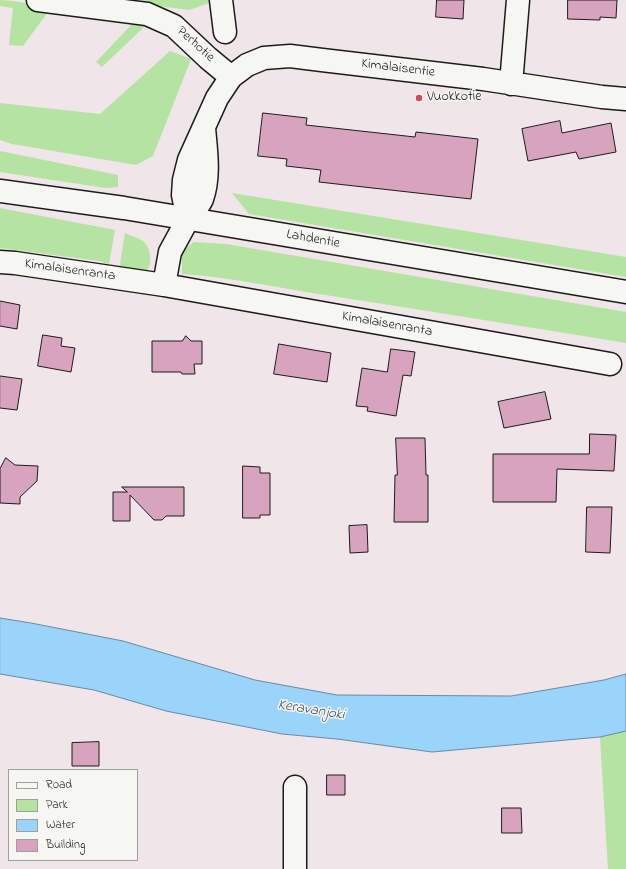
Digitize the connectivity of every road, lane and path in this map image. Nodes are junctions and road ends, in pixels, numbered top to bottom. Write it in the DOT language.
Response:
graph roads {
  1 [pos="38,0"];
  2 [pos="221,0"];
  3 [pos="518,0"];
  4 [pos="225,32"];
  5 [pos="231,77"];
  6 [pos="511,84"];
  7 [pos="626,99"];
  8 [pos="0,191"];
  9 [pos="188,219"];
  10 [pos="0,262"];
  11 [pos="164,284"];
  12 [pos="626,292"];
  13 [pos="610,364"];
  14 [pos="295,787"];
  15 [pos="295,869"];
  1 -- 5 [label="street, Perhotie"];
  2 -- 4 [label="street"];
  3 -- 6 [label="street"];
  5 -- 6 [label="street, Kimalaisentie"];
  5 -- 9 [label="street, Kimalaisentie"];
  6 -- 7 [label="street, Kimalaisentie"];
  8 -- 9 [label="street, Lahdentie"];
  9 -- 11 [label="street"];
  9 -- 12 [label="street, Lahdentie"];
  10 -- 11 [label="street, Kimalaisenranta"];
  11 -- 13 [label="street, Kimalaisenranta"];
  14 -- 15 [label="street"];
}
